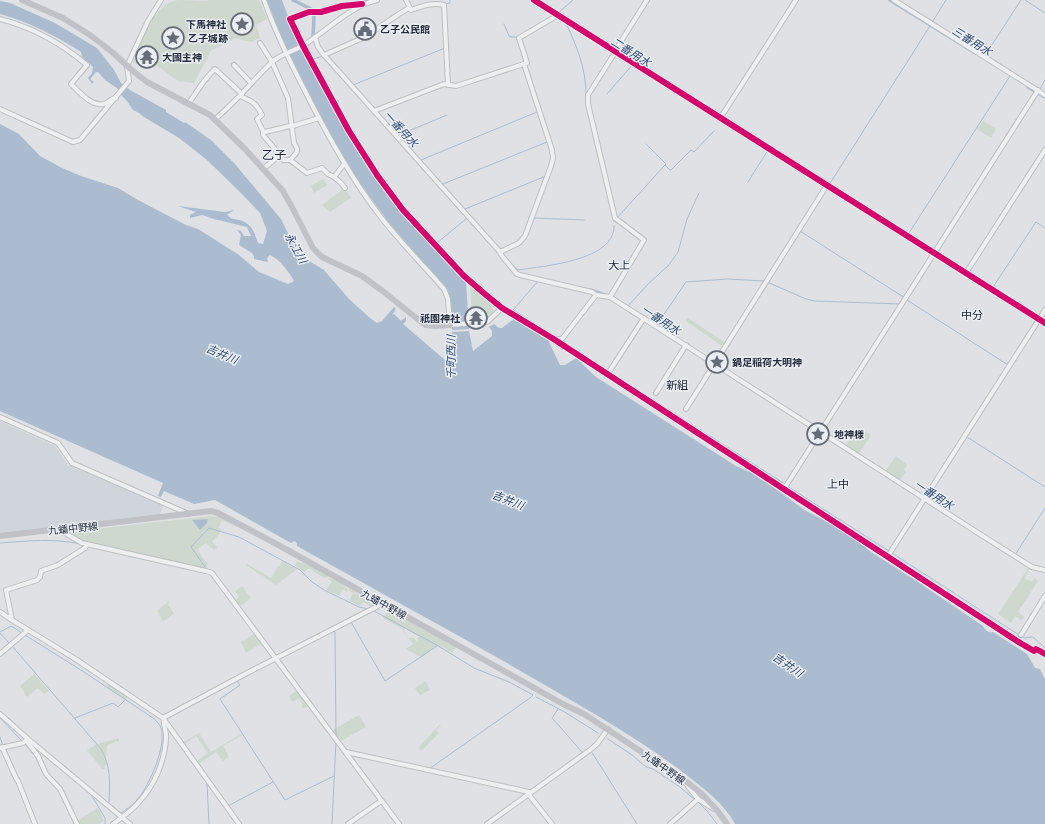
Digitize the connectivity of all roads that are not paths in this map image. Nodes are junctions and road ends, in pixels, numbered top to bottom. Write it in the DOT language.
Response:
graph roads {
  1 [pos="22,0"];
  2 [pos="161,0"];
  3 [pos="264,0"];
  4 [pos="377,0"];
  5 [pos="406,0"];
  6 [pos="534,0"];
  7 [pos="647,0"];
  8 [pos="796,0"];
  9 [pos="894,0"];
  10 [pos="362,4"];
  11 [pos="410,9"];
  12 [pos="558,15"];
  13 [pos="0,18"];
  14 [pos="315,37"];
  15 [pos="260,43"];
  16 [pos="302,46"];
  17 [pos="615,52"];
  18 [pos="287,53"];
  19 [pos="324,55"];
  20 [pos="272,62"];
  21 [pos="524,64"];
  22 [pos="234,65"];
  23 [pos="127,66"];
  24 [pos="251,83"];
  25 [pos="448,85"];
  26 [pos="1037,91"];
  27 [pos="1045,94"];
  28 [pos="241,95"];
  29 [pos="116,98"];
  30 [pos="189,103"];
  31 [pos="0,109"];
  32 [pos="374,111"];
  33 [pos="318,118"];
  34 [pos="721,118"];
  35 [pos="215,119"];
  36 [pos="292,126"];
  37 [pos="263,131"];
  38 [pos="1045,150"];
  39 [pos="280,155"];
  40 [pos="290,160"];
  41 [pos="344,164"];
  42 [pos="263,169"];
  43 [pos="334,177"];
  44 [pos="827,186"];
  45 [pos="345,188"];
  46 [pos="501,254"];
  47 [pos="934,254"];
  48 [pos="966,273"];
  49 [pos="596,295"];
  50 [pos="608,297"];
  51 [pos="502,308"];
  52 [pos="1045,310"];
  53 [pos="643,318"];
  54 [pos="1039,320"];
  55 [pos="1045,323"];
  56 [pos="450,325"];
  57 [pos="552,338"];
  58 [pos="685,345"];
  59 [pos="714,364"];
  60 [pos="601,372"];
  61 [pos="656,393"];
  62 [pos="686,409"];
  63 [pos="0,417"];
  64 [pos="820,432"];
  65 [pos="786,487"];
  66 [pos="925,500"];
  67 [pos="188,515"];
  68 [pos="62,530"];
  69 [pos="0,536"];
  70 [pos="87,545"];
  71 [pos="890,554"];
  72 [pos="1045,570"];
  73 [pos="1045,596"];
  74 [pos="380,602"];
  75 [pos="0,612"];
  76 [pos="12,620"];
  77 [pos="27,631"];
  78 [pos="1021,635"];
  79 [pos="0,654"];
  80 [pos="1045,654"];
  81 [pos="275,659"];
  82 [pos="0,714"];
  83 [pos="164,719"];
  84 [pos="608,729"];
  85 [pos="25,741"];
  86 [pos="1,747"];
  87 [pos="346,753"];
  88 [pos="683,779"];
  89 [pos="529,794"];
  90 [pos="698,799"];
  91 [pos="380,801"];
  92 [pos="717,810"];
  93 [pos="122,817"];
  94 [pos="35,824"];
  95 [pos="77,824"];
  96 [pos="113,824"];
  97 [pos="130,824"];
  98 [pos="239,824"];
  99 [pos="348,824"];
  100 [pos="399,824"];
  101 [pos="487,824"];
  102 [pos="552,824"];
  103 [pos="670,824"];
  104 [pos="726,824"];
  1 -- 23 [label="main road"];
  2 -- 23 [label="street"];
  3 -- 18 [label="street"];
  4 -- 10 [label="street"];
  5 -- 11 [label="street"];
  6 -- 12 [label="street"];
  7 -- 17 [label="street"];
  8 -- 34 [label="street"];
  9 -- 26 [label="street"];
  10 -- 14 [label="street"];
  10 -- 16 [label="street"];
  11 -- 19 [label="street"];
  11 -- 25 [label="street"];
  12 -- 17 [label="street"];
  12 -- 21 [label="street"];
  13 -- 29 [label="street"];
  14 -- 16 [label="street"];
  14 -- 19 [label="street"];
  15 -- 20 [label="street"];
  16 -- 18 [label="street"];
  16 -- 51 [label="street"];
  17 -- 34 [label="street"];
  17 -- 50 [label="street"];
  18 -- 20 [label="street"];
  18 -- 33 [label="street"];
  19 -- 32 [label="street"];
  20 -- 24 [label="street"];
  20 -- 36 [label="street"];
  21 -- 25 [label="street"];
  21 -- 46 [label="street"];
  22 -- 24 [label="street"];
  23 -- 29 [label="street"];
  23 -- 30 [label="main road"];
  24 -- 28 [label="street"];
  25 -- 32 [label="street"];
  26 -- 27 [label="street"];
  26 -- 47 [label="street"];
  28 -- 30 [label="street"];
  28 -- 35 [label="street"];
  28 -- 37 [label="street"];
  29 -- 31 [label="street"];
  30 -- 35 [label="main road"];
  32 -- 46 [label="street"];
  33 -- 36 [label="street"];
  33 -- 41 [label="street"];
  34 -- 44 [label="street"];
  35 -- 42 [label="main road"];
  36 -- 37 [label="street"];
  36 -- 40 [label="street"];
  37 -- 39 [label="street"];
  38 -- 48 [label="street"];
  39 -- 40 [label="street"];
  39 -- 42 [label="street"];
  40 -- 43 [label="street"];
  41 -- 43 [label="street"];
  41 -- 56 [label="street"];
  42 -- 56 [label="main road"];
  43 -- 45 [label="street"];
  44 -- 47 [label="street"];
  44 -- 59 [label="street"];
  46 -- 49 [label="street"];
  47 -- 48 [label="street"];
  47 -- 64 [label="street"];
  48 -- 54 [label="street"];
  49 -- 50 [label="street"];
  49 -- 57 [label="street"];
  50 -- 53 [label="street"];
  51 -- 56 [label="street"];
  51 -- 57 [label="street"];
  52 -- 54 [label="street"];
  53 -- 58 [label="street"];
  53 -- 60 [label="street"];
  54 -- 55 [label="street"];
  54 -- 66 [label="street"];
  57 -- 60 [label="street"];
  58 -- 59 [label="street"];
  58 -- 61 [label="street"];
  59 -- 62 [label="street"];
  59 -- 64 [label="street"];
  60 -- 65 [label="street"];
  63 -- 67 [label="street"];
  64 -- 65 [label="street"];
  64 -- 66 [label="street"];
  65 -- 71 [label="street"];
  66 -- 71 [label="street"];
  66 -- 72 [label="street"];
  67 -- 68 [label="main road, 九蟠中野線"];
  67 -- 74 [label="main road, 九蟠中野線"];
  68 -- 69 [label="main road, 九蟠中野線"];
  68 -- 70 [label="street"];
  70 -- 76 [label="street"];
  70 -- 81 [label="street"];
  71 -- 80 [label="street"];
  73 -- 78 [label="street"];
  74 -- 81 [label="street"];
  74 -- 84 [label="main road, 九蟠中野線"];
  75 -- 76 [label="street"];
  76 -- 77 [label="street"];
  77 -- 79 [label="street"];
  77 -- 83 [label="street"];
  81 -- 83 [label="street"];
  81 -- 87 [label="street"];
  82 -- 85 [label="street"];
  83 -- 93 [label="street"];
  83 -- 98 [label="street"];
  84 -- 88 [label="main road, 九蟠中野線"];
  84 -- 89 [label="street"];
  85 -- 86 [label="street"];
  85 -- 93 [label="street"];
  85 -- 95 [label="street"];
  86 -- 94 [label="street"];
  87 -- 89 [label="street"];
  87 -- 91 [label="street"];
  88 -- 90 [label="street"];
  88 -- 92 [label="main road, 九蟠中野線"];
  89 -- 101 [label="street"];
  89 -- 102 [label="street"];
  90 -- 92 [label="street"];
  90 -- 103 [label="street"];
  91 -- 99 [label="street"];
  91 -- 100 [label="street"];
  92 -- 104 [label="main road, 九蟠中野線"];
  93 -- 96 [label="street"];
  93 -- 97 [label="street"];
}
